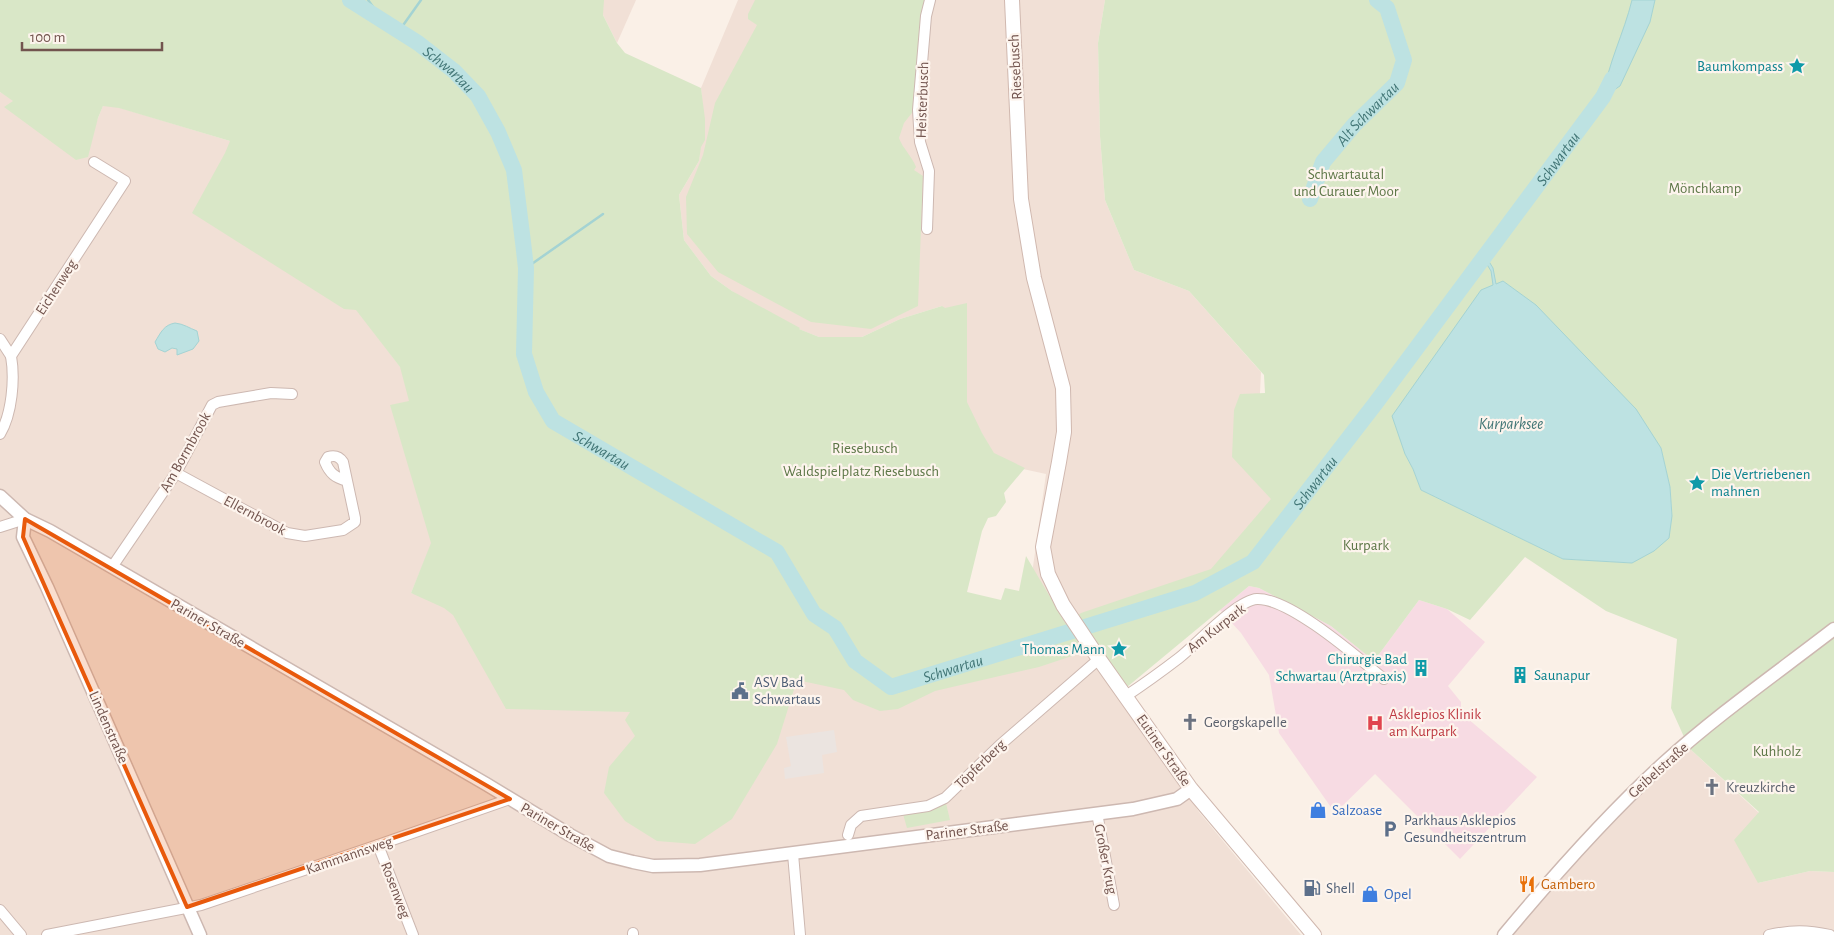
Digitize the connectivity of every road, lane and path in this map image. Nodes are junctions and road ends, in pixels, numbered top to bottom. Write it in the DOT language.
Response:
graph roads {
  1 [pos="930,0"];
  2 [pos="1012,0"];
  3 [pos="94,162"];
  4 [pos="927,229"];
  5 [pos="0,339"];
  6 [pos="10,356"];
  7 [pos="292,394"];
  8 [pos="0,434"];
  9 [pos="176,473"];
  10 [pos="347,481"];
  11 [pos="0,496"];
  12 [pos="25,519"];
  13 [pos="0,528"];
  14 [pos="1043,547"];
  15 [pos="112,566"];
  16 [pos="1834,629"];
  17 [pos="1098,659"];
  18 [pos="1384,679"];
  19 [pos="1126,696"];
  20 [pos="1191,789"];
  21 [pos="510,799"];
  22 [pos="1097,813"];
  23 [pos="848,835"];
  24 [pos="378,846"];
  25 [pos="793,854"];
  26 [pos="1114,905"];
  27 [pos="187,907"];
  28 [pos="0,910"];
  29 [pos="69,933"];
  30 [pos="21,935"];
  31 [pos="47,935"];
  32 [pos="200,935"];
  33 [pos="412,935"];
  34 [pos="800,935"];
  35 [pos="1314,935"];
  36 [pos="1504,935"];
  37 [pos="1769,935"];
  38 [pos="1830,935"];
  1 -- 4 [label="street, Heisterbusch"];
  2 -- 14 [label="main road, Riesebusch"];
  3 -- 6 [label="street, Eichenweg"];
  5 -- 6 [label="street"];
  6 -- 8 [label="street"];
  7 -- 9 [label="street, Am Bormbrook"];
  9 -- 10 [label="street, Ellernbrook"];
  9 -- 15 [label="street, Am Bormbrook"];
  11 -- 12 [label="street, Pariner Straße"];
  12 -- 13 [label="street"];
  12 -- 15 [label="street, Pariner Straße"];
  12 -- 27 [label="street, Lindenstraße"];
  14 -- 17 [label="main road, Eutiner Straße"];
  15 -- 21 [label="street, Pariner Straße"];
  16 -- 36 [label="street, Geibelstraße"];
  17 -- 19 [label="main road, Eutiner Straße"];
  17 -- 23 [label="street, Töpferberg"];
  18 -- 19 [label="street, Am Kurpark"];
  19 -- 20 [label="main road, Eutiner Straße"];
  20 -- 22 [label="street, Pariner Straße"];
  20 -- 35 [label="main road, Eutiner Straße"];
  21 -- 24 [label="street, Kammannsweg"];
  21 -- 25 [label="street, Pariner Straße"];
  22 -- 25 [label="street, Pariner Straße"];
  22 -- 26 [label="street, Großer Krug"];
  24 -- 27 [label="street, Kammannsweg"];
  24 -- 33 [label="street, Rosenweg"];
  25 -- 34 [label="street"];
  27 -- 29 [label="street, Kammannsweg"];
  27 -- 32 [label="street, Lindenstraße"];
  28 -- 30 [label="street"];
  29 -- 31 [label="street, Kammannsweg"];
  37 -- 38 [label="street"];
}
